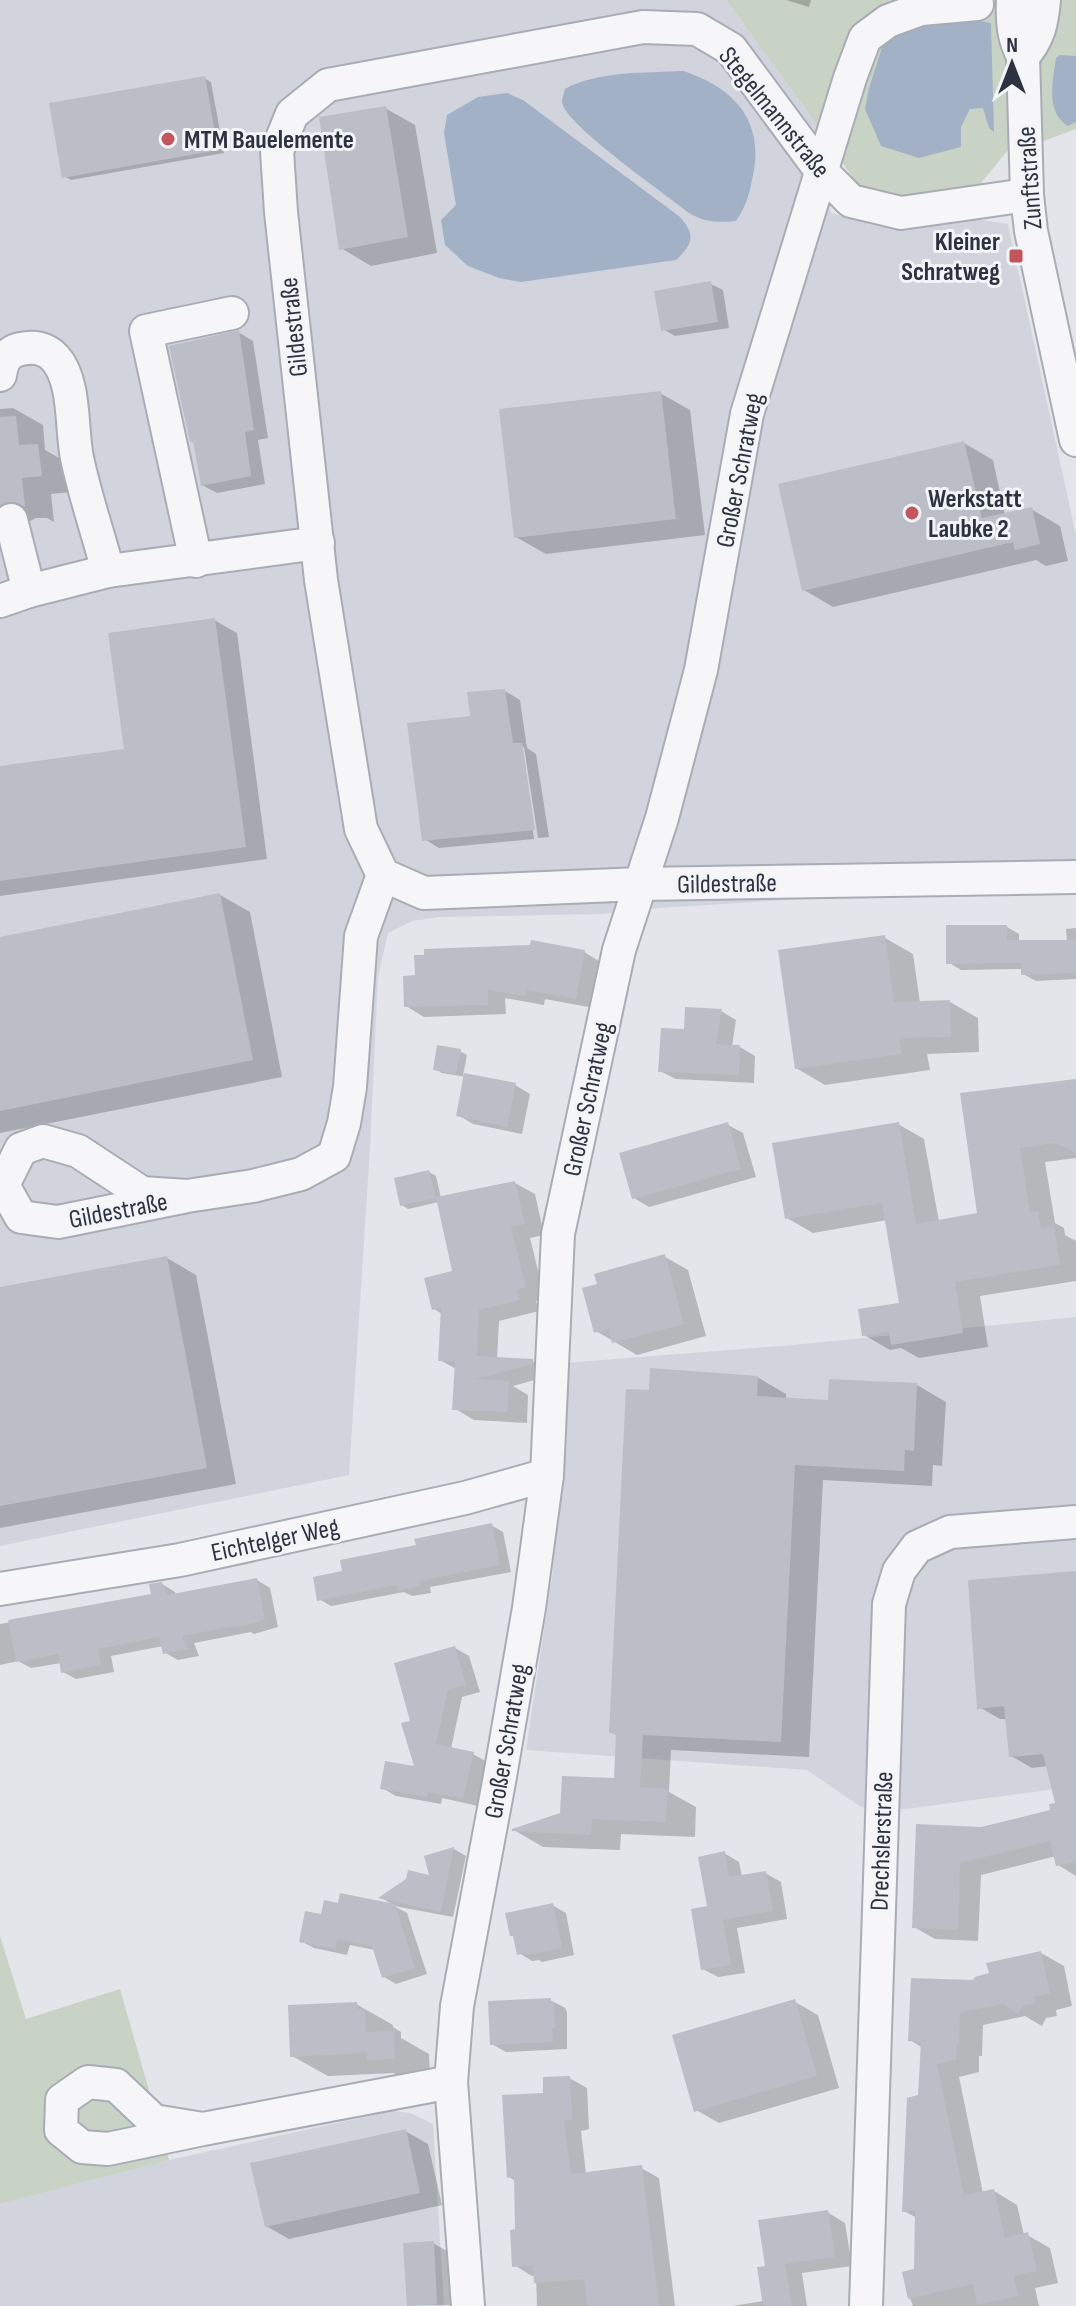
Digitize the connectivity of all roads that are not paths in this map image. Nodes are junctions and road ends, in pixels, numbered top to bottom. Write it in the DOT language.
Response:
graph roads {
  1 [pos="1013,0"];
  2 [pos="1044,0"];
  3 [pos="977,4"];
  4 [pos="1023,56"];
  5 [pos="292,114"];
  6 [pos="822,172"];
  7 [pos="1027,195"];
  8 [pos="232,313"];
  9 [pos="0,337"];
  10 [pos="56,359"];
  11 [pos="0,375"];
  12 [pos="1076,440"];
  13 [pos="11,520"];
  14 [pos="318,543"];
  15 [pos="196,561"];
  16 [pos="108,571"];
  17 [pos="14,596"];
  18 [pos="383,875"];
  19 [pos="1076,877"];
  20 [pos="641,884"];
  21 [pos="187,1196"];
  22 [pos="547,1475"];
  23 [pos="1076,1522"];
  24 [pos="0,1589"];
  25 [pos="451,2082"];
  26 [pos="203,2129"];
  27 [pos="468,2306"];
  28 [pos="866,2306"];
  1 -- 4 [label="street, Zunftstraße"];
  2 -- 4 [label="street, Zunftstraße"];
  3 -- 6 [label="street, Großer Schratweg"];
  4 -- 7 [label="street, Zunftstraße"];
  5 -- 6 [label="street, Stegelmannstraße"];
  5 -- 14 [label="street, Gildestraße"];
  6 -- 7 [label="street, Stegelmannstraße"];
  6 -- 20 [label="street, Großer Schratweg"];
  7 -- 12 [label="street, Zunftstraße"];
  8 -- 15 [label="street"];
  9 -- 10 [label="street"];
  10 -- 11 [label="street"];
  10 -- 16 [label="street"];
  13 -- 17 [label="street"];
  14 -- 15 [label="street"];
  14 -- 18 [label="street, Gildestraße"];
  15 -- 16 [label="street"];
  16 -- 17 [label="street"];
  18 -- 20 [label="street, Gildestraße"];
  18 -- 21 [label="street, Gildestraße"];
  19 -- 20 [label="street, Gildestraße"];
  20 -- 22 [label="street, Großer Schratweg"];
  21 -- 21 [label="street, Gildestraße"];
  22 -- 24 [label="street, Eichtelger Weg"];
  22 -- 25 [label="street, Großer Schratweg"];
  23 -- 28 [label="street, Drechslerstraße"];
  25 -- 26 [label="street"];
  25 -- 27 [label="street, Großer Schratweg"];
}
